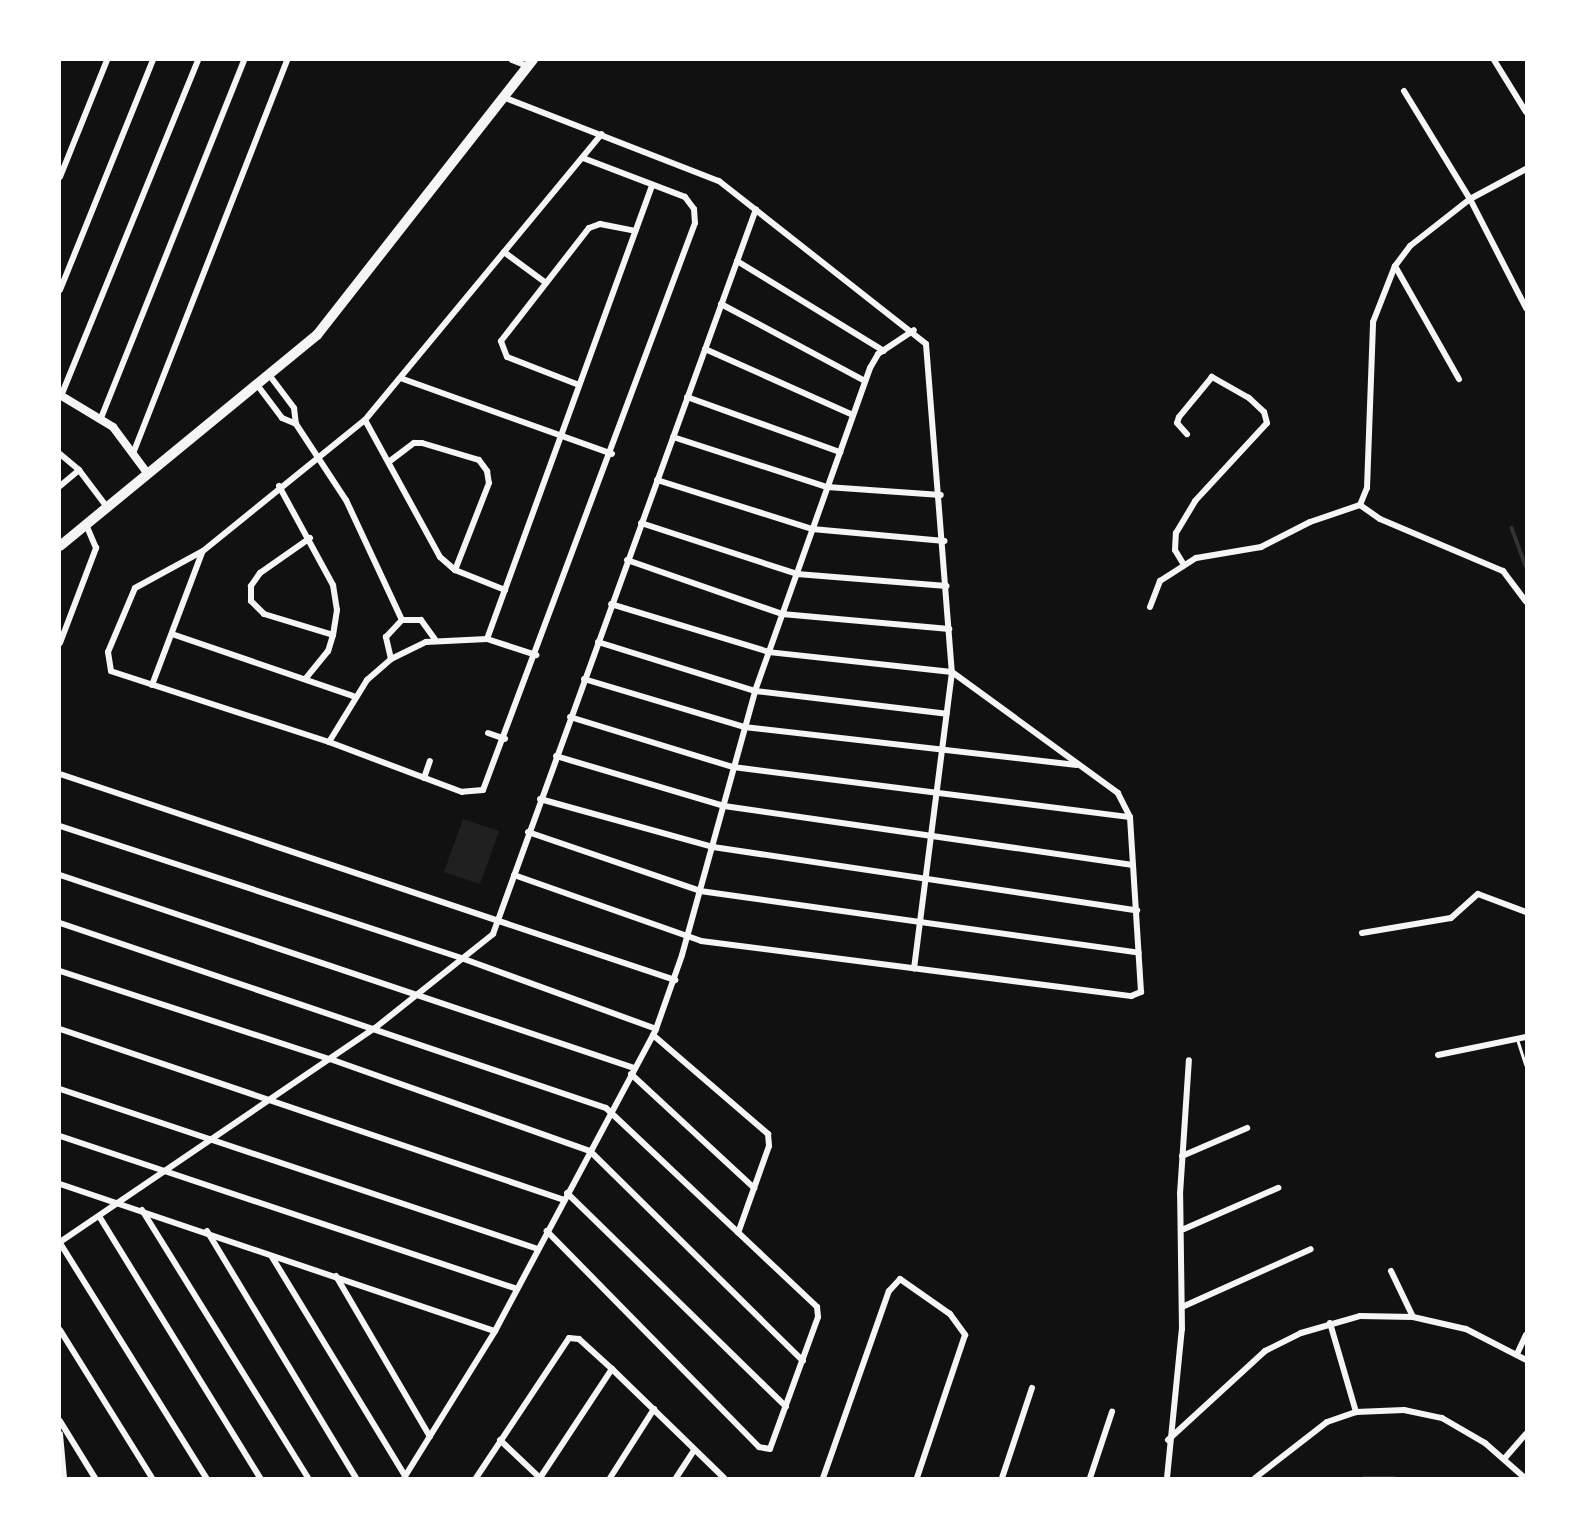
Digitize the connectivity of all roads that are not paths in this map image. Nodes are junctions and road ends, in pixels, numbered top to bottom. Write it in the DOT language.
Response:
graph roads {
  1 [pos="107,60"];
  2 [pos="153,60"];
  3 [pos="198,60"];
  4 [pos="244,60"];
  5 [pos="287,60"];
  6 [pos="512,60"];
  7 [pos="1494,60"];
  8 [pos="531,63"];
  9 [pos="1404,91"];
  10 [pos="503,97"];
  11 [pos="1527,112"];
  12 [pos="602,134"];
  13 [pos="583,158"];
  14 [pos="1527,169"];
  15 [pos="60,177"];
  16 [pos="652,185"];
  17 [pos="1470,199"];
  18 [pos="756,209"];
  19 [pos="635,231"];
  20 [pos="504,252"];
  21 [pos="737,261"];
  22 [pos="1395,266"];
  23 [pos="546,283"];
  24 [pos="60,290"];
  25 [pos="721,304"];
  26 [pos="1527,308"];
  27 [pos="914,330"];
  28 [pos="705,349"];
  29 [pos="884,351"];
  30 [pos="270,376"];
  31 [pos="403,379"];
  32 [pos="1459,379"];
  33 [pos="865,381"];
  34 [pos="579,385"];
  35 [pos="258,386"];
  36 [pos="60,396"];
  37 [pos="688,397"];
  38 [pos="853,415"];
  39 [pos="101,418"];
  40 [pos="365,420"];
  41 [pos="296,424"];
  42 [pos="1186,434"];
  43 [pos="561,436"];
  44 [pos="673,437"];
  45 [pos="134,451"];
  46 [pos="840,452"];
  47 [pos="60,454"];
  48 [pos="612,454"];
  49 [pos="318,456"];
  50 [pos="390,461"];
  51 [pos="79,470"];
  52 [pos="148,474"];
  53 [pos="657,480"];
  54 [pos="60,486"];
  55 [pos="279,486"];
  56 [pos="828,487"];
  57 [pos="941,495"];
  58 [pos="1360,505"];
  59 [pos="107,506"];
  60 [pos="641,523"];
  61 [pos="86,524"];
  62 [pos="812,529"];
  63 [pos="310,538"];
  64 [pos="944,541"];
  65 [pos="60,546"];
  66 [pos="203,551"];
  67 [pos="627,560"];
  68 [pos="1184,565"];
  69 [pos="454,570"];
  70 [pos="797,574"];
  71 [pos="947,586"];
  72 [pos="505,590"];
  73 [pos="1527,601"];
  74 [pos="611,604"];
  75 [pos="1150,607"];
  76 [pos="782,614"];
  77 [pos="402,620"];
  78 [pos="950,629"];
  79 [pos="172,634"];
  80 [pos="333,635"];
  81 [pos="435,639"];
  82 [pos="487,639"];
  83 [pos="598,642"];
  84 [pos="60,643"];
  85 [pos="769,652"];
  86 [pos="536,655"];
  87 [pos="391,659"];
  88 [pos="952,671"];
  89 [pos="584,678"];
  90 [pos="305,679"];
  91 [pos="152,685"];
  92 [pos="755,691"];
  93 [pos="353,696"];
  94 [pos="947,714"];
  95 [pos="570,717"];
  96 [pos="744,727"];
  97 [pos="488,733"];
  98 [pos="505,739"];
  99 [pos="329,742"];
  100 [pos="942,750"];
  101 [pos="556,756"];
  102 [pos="430,761"];
  103 [pos="1079,766"];
  104 [pos="733,767"];
  105 [pos="60,774"];
  106 [pos="424,778"];
  107 [pos="937,791"];
  108 [pos="540,799"];
  109 [pos="724,806"];
  110 [pos="1130,817"];
  111 [pos="60,826"];
  112 [pos="528,832"];
  113 [pos="932,834"];
  114 [pos="713,847"];
  115 [pos="1133,865"];
  116 [pos="60,875"];
  117 [pos="514,875"];
  118 [pos="926,878"];
  119 [pos="700,891"];
  120 [pos="1137,910"];
  121 [pos="1527,912"];
  122 [pos="499,920"];
  123 [pos="920,921"];
  124 [pos="60,923"];
  125 [pos="1362,933"];
  126 [pos="688,936"];
  127 [pos="1139,953"];
  128 [pos="464,959"];
  129 [pos="914,969"];
  130 [pos="60,971"];
  131 [pos="675,980"];
  132 [pos="417,994"];
  133 [pos="375,1028"];
  134 [pos="60,1030"];
  135 [pos="654,1032"];
  136 [pos="1527,1037"];
  137 [pos="1517,1039"];
  138 [pos="1438,1055"];
  139 [pos="330,1059"];
  140 [pos="1189,1060"];
  141 [pos="1527,1065"];
  142 [pos="633,1071"];
  143 [pos="60,1089"];
  144 [pos="271,1099"];
  145 [pos="610,1113"];
  146 [pos="1247,1128"];
  147 [pos="60,1136"];
  148 [pos="212,1139"];
  149 [pos="590,1151"];
  150 [pos="1182,1156"];
  151 [pos="167,1169"];
  152 [pos="60,1184"];
  153 [pos="754,1188"];
  154 [pos="1278,1188"];
  155 [pos="566,1197"];
  156 [pos="118,1203"];
  157 [pos="142,1210"];
  158 [pos="99,1216"];
  159 [pos="1184,1229"];
  160 [pos="207,1231"];
  161 [pos="547,1231"];
  162 [pos="738,1233"];
  163 [pos="60,1243"];
  164 [pos="538,1249"];
  165 [pos="1311,1249"];
  166 [pos="271,1255"];
  167 [pos="1391,1271"];
  168 [pos="336,1276"];
  169 [pos="517,1289"];
  170 [pos="1182,1307"];
  171 [pos="1413,1317"];
  172 [pos="1330,1323"];
  173 [pos="60,1330"];
  174 [pos="495,1331"];
  175 [pos="1527,1335"];
  176 [pos="1517,1354"];
  177 [pos="1527,1360"];
  178 [pos="803,1361"];
  179 [pos="612,1369"];
  180 [pos="1032,1388"];
  181 [pos="786,1407"];
  182 [pos="654,1409"];
  183 [pos="1112,1412"];
  184 [pos="1356,1412"];
  185 [pos="60,1421"];
  186 [pos="60,1434"];
  187 [pos="1527,1434"];
  188 [pos="430,1437"];
  189 [pos="500,1440"];
  190 [pos="1168,1440"];
  191 [pos="694,1450"];
  192 [pos="1504,1459"];
  193 [pos="405,1477"];
  194 [pos="540,1478"];
  195 [pos="64,1479"];
  196 [pos="95,1479"];
  197 [pos="152,1479"];
  198 [pos="206,1479"];
  199 [pos="260,1479"];
  200 [pos="308,1479"];
  201 [pos="356,1479"];
  202 [pos="476,1479"];
  203 [pos="610,1479"];
  204 [pos="676,1479"];
  205 [pos="724,1479"];
  206 [pos="823,1479"];
  207 [pos="917,1479"];
  208 [pos="1002,1479"];
  209 [pos="1090,1479"];
  210 [pos="1167,1479"];
  211 [pos="1255,1479"];
  212 [pos="1525,1479"];
  1 -- 15 [label="street"];
  2 -- 24 [label="street"];
  3 -- 36 [label="street"];
  4 -- 39 [label="street"];
  5 -- 45 [label="street"];
  6 -- 8 [label="street"];
  7 -- 11 [label="street"];
  8 -- 10 [label="main road"];
  9 -- 17 [label="street"];
  10 -- 12 [label="street"];
  10 -- 30 [label="main road"];
  12 -- 13 [label="street"];
  12 -- 18 [label="street"];
  13 -- 16 [label="street"];
  13 -- 20 [label="street"];
  14 -- 17 [label="street"];
  16 -- 19 [label="street"];
  16 -- 48 [label="street"];
  17 -- 22 [label="street"];
  17 -- 26 [label="street"];
  18 -- 21 [label="street"];
  18 -- 27 [label="street"];
  19 -- 23 [label="street"];
  19 -- 34 [label="street"];
  20 -- 23 [label="street"];
  20 -- 31 [label="street"];
  21 -- 25 [label="street"];
  21 -- 29 [label="street"];
  22 -- 32 [label="street"];
  22 -- 58 [label="street"];
  23 -- 34 [label="street"];
  25 -- 28 [label="street"];
  25 -- 33 [label="street"];
  27 -- 29 [label="street"];
  27 -- 57 [label="street"];
  28 -- 37 [label="street"];
  28 -- 38 [label="street"];
  29 -- 33 [label="street"];
  30 -- 35 [label="main road"];
  30 -- 41 [label="street"];
  31 -- 40 [label="street"];
  31 -- 43 [label="street"];
  33 -- 38 [label="street"];
  34 -- 43 [label="street"];
  35 -- 41 [label="street"];
  35 -- 52 [label="main road"];
  36 -- 39 [label="main road"];
  37 -- 44 [label="street"];
  37 -- 46 [label="street"];
  38 -- 46 [label="street"];
  39 -- 45 [label="main road"];
  40 -- 49 [label="street"];
  40 -- 50 [label="street"];
  41 -- 49 [label="street"];
  42 -- 68 [label="street"];
  43 -- 48 [label="street"];
  43 -- 72 [label="street"];
  44 -- 53 [label="street"];
  44 -- 56 [label="street"];
  45 -- 52 [label="main road"];
  46 -- 56 [label="street"];
  47 -- 51 [label="street"];
  48 -- 86 [label="street"];
  49 -- 55 [label="street"];
  49 -- 77 [label="street"];
  50 -- 69 [label="street"];
  50 -- 69 [label="street"];
  51 -- 54 [label="street"];
  51 -- 59 [label="street"];
  52 -- 59 [label="main road"];
  53 -- 60 [label="street"];
  53 -- 62 [label="street"];
  55 -- 63 [label="street"];
  55 -- 66 [label="street"];
  56 -- 57 [label="street"];
  56 -- 62 [label="street"];
  57 -- 64 [label="street"];
  58 -- 68 [label="street"];
  58 -- 73 [label="street"];
  59 -- 61 [label="main road"];
  60 -- 67 [label="street"];
  60 -- 70 [label="street"];
  61 -- 65 [label="main road"];
  61 -- 84 [label="street"];
  62 -- 64 [label="street"];
  62 -- 70 [label="street"];
  63 -- 80 [label="street"];
  63 -- 80 [label="street"];
  64 -- 71 [label="street"];
  66 -- 79 [label="street"];
  66 -- 91 [label="street"];
  67 -- 74 [label="street"];
  67 -- 76 [label="street"];
  68 -- 75 [label="street"];
  69 -- 72 [label="street"];
  70 -- 71 [label="street"];
  70 -- 76 [label="street"];
  71 -- 78 [label="street"];
  72 -- 82 [label="street"];
  74 -- 83 [label="street"];
  74 -- 85 [label="street"];
  76 -- 78 [label="street"];
  76 -- 85 [label="street"];
  77 -- 81 [label="street"];
  77 -- 87 [label="street"];
  78 -- 88 [label="street"];
  79 -- 90 [label="street"];
  79 -- 91 [label="street"];
  80 -- 90 [label="street"];
  81 -- 82 [label="street"];
  81 -- 87 [label="street"];
  82 -- 86 [label="street"];
  83 -- 89 [label="street"];
  83 -- 92 [label="street"];
  85 -- 88 [label="street"];
  85 -- 92 [label="street"];
  86 -- 98 [label="street"];
  87 -- 93 [label="street"];
  88 -- 94 [label="street"];
  88 -- 103 [label="street"];
  89 -- 95 [label="street"];
  89 -- 96 [label="street"];
  90 -- 93 [label="street"];
  91 -- 99 [label="street"];
  92 -- 94 [label="street"];
  92 -- 96 [label="street"];
  93 -- 99 [label="street"];
  94 -- 100 [label="street"];
  95 -- 101 [label="street"];
  95 -- 104 [label="street"];
  96 -- 100 [label="street"];
  96 -- 104 [label="street"];
  97 -- 98 [label="street"];
  98 -- 106 [label="street"];
  99 -- 106 [label="street"];
  100 -- 103 [label="street"];
  100 -- 107 [label="street"];
  101 -- 108 [label="street"];
  101 -- 109 [label="street"];
  102 -- 106 [label="street"];
  103 -- 110 [label="street"];
  104 -- 107 [label="street"];
  104 -- 109 [label="street"];
  105 -- 122 [label="street"];
  107 -- 110 [label="street"];
  107 -- 113 [label="street"];
  108 -- 112 [label="street"];
  108 -- 114 [label="street"];
  109 -- 113 [label="street"];
  109 -- 114 [label="street"];
  110 -- 115 [label="street"];
  111 -- 128 [label="street"];
  112 -- 117 [label="street"];
  112 -- 119 [label="street"];
  113 -- 115 [label="street"];
  113 -- 118 [label="street"];
  114 -- 118 [label="street"];
  114 -- 119 [label="street"];
  115 -- 120 [label="street"];
  116 -- 132 [label="street"];
  117 -- 122 [label="street"];
  117 -- 126 [label="street"];
  118 -- 120 [label="street"];
  118 -- 123 [label="street"];
  119 -- 123 [label="street"];
  119 -- 126 [label="street"];
  120 -- 127 [label="street"];
  121 -- 125 [label="street"];
  122 -- 128 [label="street"];
  122 -- 131 [label="street"];
  123 -- 127 [label="street"];
  123 -- 129 [label="street"];
  124 -- 133 [label="street"];
  126 -- 129 [label="street"];
  126 -- 131 [label="street"];
  127 -- 129 [label="street"];
  128 -- 132 [label="street"];
  128 -- 135 [label="street"];
  130 -- 139 [label="street"];
  131 -- 135 [label="street"];
  132 -- 133 [label="street"];
  132 -- 142 [label="street"];
  133 -- 139 [label="street"];
  133 -- 145 [label="street"];
  134 -- 144 [label="street"];
  135 -- 142 [label="street"];
  135 -- 153 [label="street"];
  136 -- 137 [label="street"];
  137 -- 138 [label="street"];
  137 -- 141 [label="lane"];
  139 -- 144 [label="street"];
  139 -- 149 [label="street"];
  140 -- 150 [label="street"];
  142 -- 145 [label="street"];
  142 -- 153 [label="street"];
  143 -- 148 [label="street"];
  144 -- 148 [label="street"];
  144 -- 155 [label="street"];
  145 -- 149 [label="street"];
  145 -- 162 [label="street"];
  146 -- 150 [label="street"];
  147 -- 151 [label="street"];
  148 -- 151 [label="street"];
  148 -- 164 [label="street"];
  149 -- 155 [label="street"];
  149 -- 178 [label="street"];
  150 -- 159 [label="street"];
  151 -- 156 [label="street"];
  151 -- 169 [label="street"];
  152 -- 156 [label="street"];
  153 -- 162 [label="street"];
  154 -- 159 [label="street"];
  155 -- 161 [label="street"];
  155 -- 181 [label="street"];
  156 -- 157 [label="street"];
  156 -- 158 [label="street"];
  157 -- 160 [label="street"];
  157 -- 200 [label="street"];
  158 -- 163 [label="street"];
  158 -- 199 [label="street"];
  159 -- 170 [label="street"];
  160 -- 166 [label="street"];
  160 -- 201 [label="street"];
  161 -- 164 [label="street"];
  161 -- 181 [label="street"];
  162 -- 178 [label="street"];
  163 -- 198 [label="street"];
  164 -- 169 [label="street"];
  165 -- 170 [label="street"];
  166 -- 168 [label="street"];
  166 -- 193 [label="street"];
  167 -- 171 [label="street"];
  168 -- 174 [label="street"];
  168 -- 188 [label="street"];
  169 -- 174 [label="street"];
  170 -- 190 [label="street"];
  171 -- 172 [label="street"];
  171 -- 176 [label="street"];
  172 -- 184 [label="street"];
  172 -- 190 [label="street"];
  173 -- 197 [label="street"];
  174 -- 188 [label="street"];
  175 -- 176 [label="street"];
  176 -- 177 [label="street"];
  178 -- 181 [label="street"];
  179 -- 182 [label="street"];
  179 -- 189 [label="street"];
  179 -- 194 [label="street"];
  180 -- 208 [label="street"];
  182 -- 191 [label="street"];
  182 -- 203 [label="street"];
  183 -- 209 [label="street"];
  184 -- 192 [label="street"];
  184 -- 211 [label="street"];
  185 -- 196 [label="street"];
  186 -- 195 [label="street"];
  187 -- 192 [label="street"];
  188 -- 193 [label="street"];
  189 -- 194 [label="street"];
  189 -- 202 [label="street"];
  190 -- 210 [label="street"];
  191 -- 204 [label="street"];
  191 -- 205 [label="street"];
  192 -- 212 [label="street"];
  206 -- 207 [label="street"];
}
